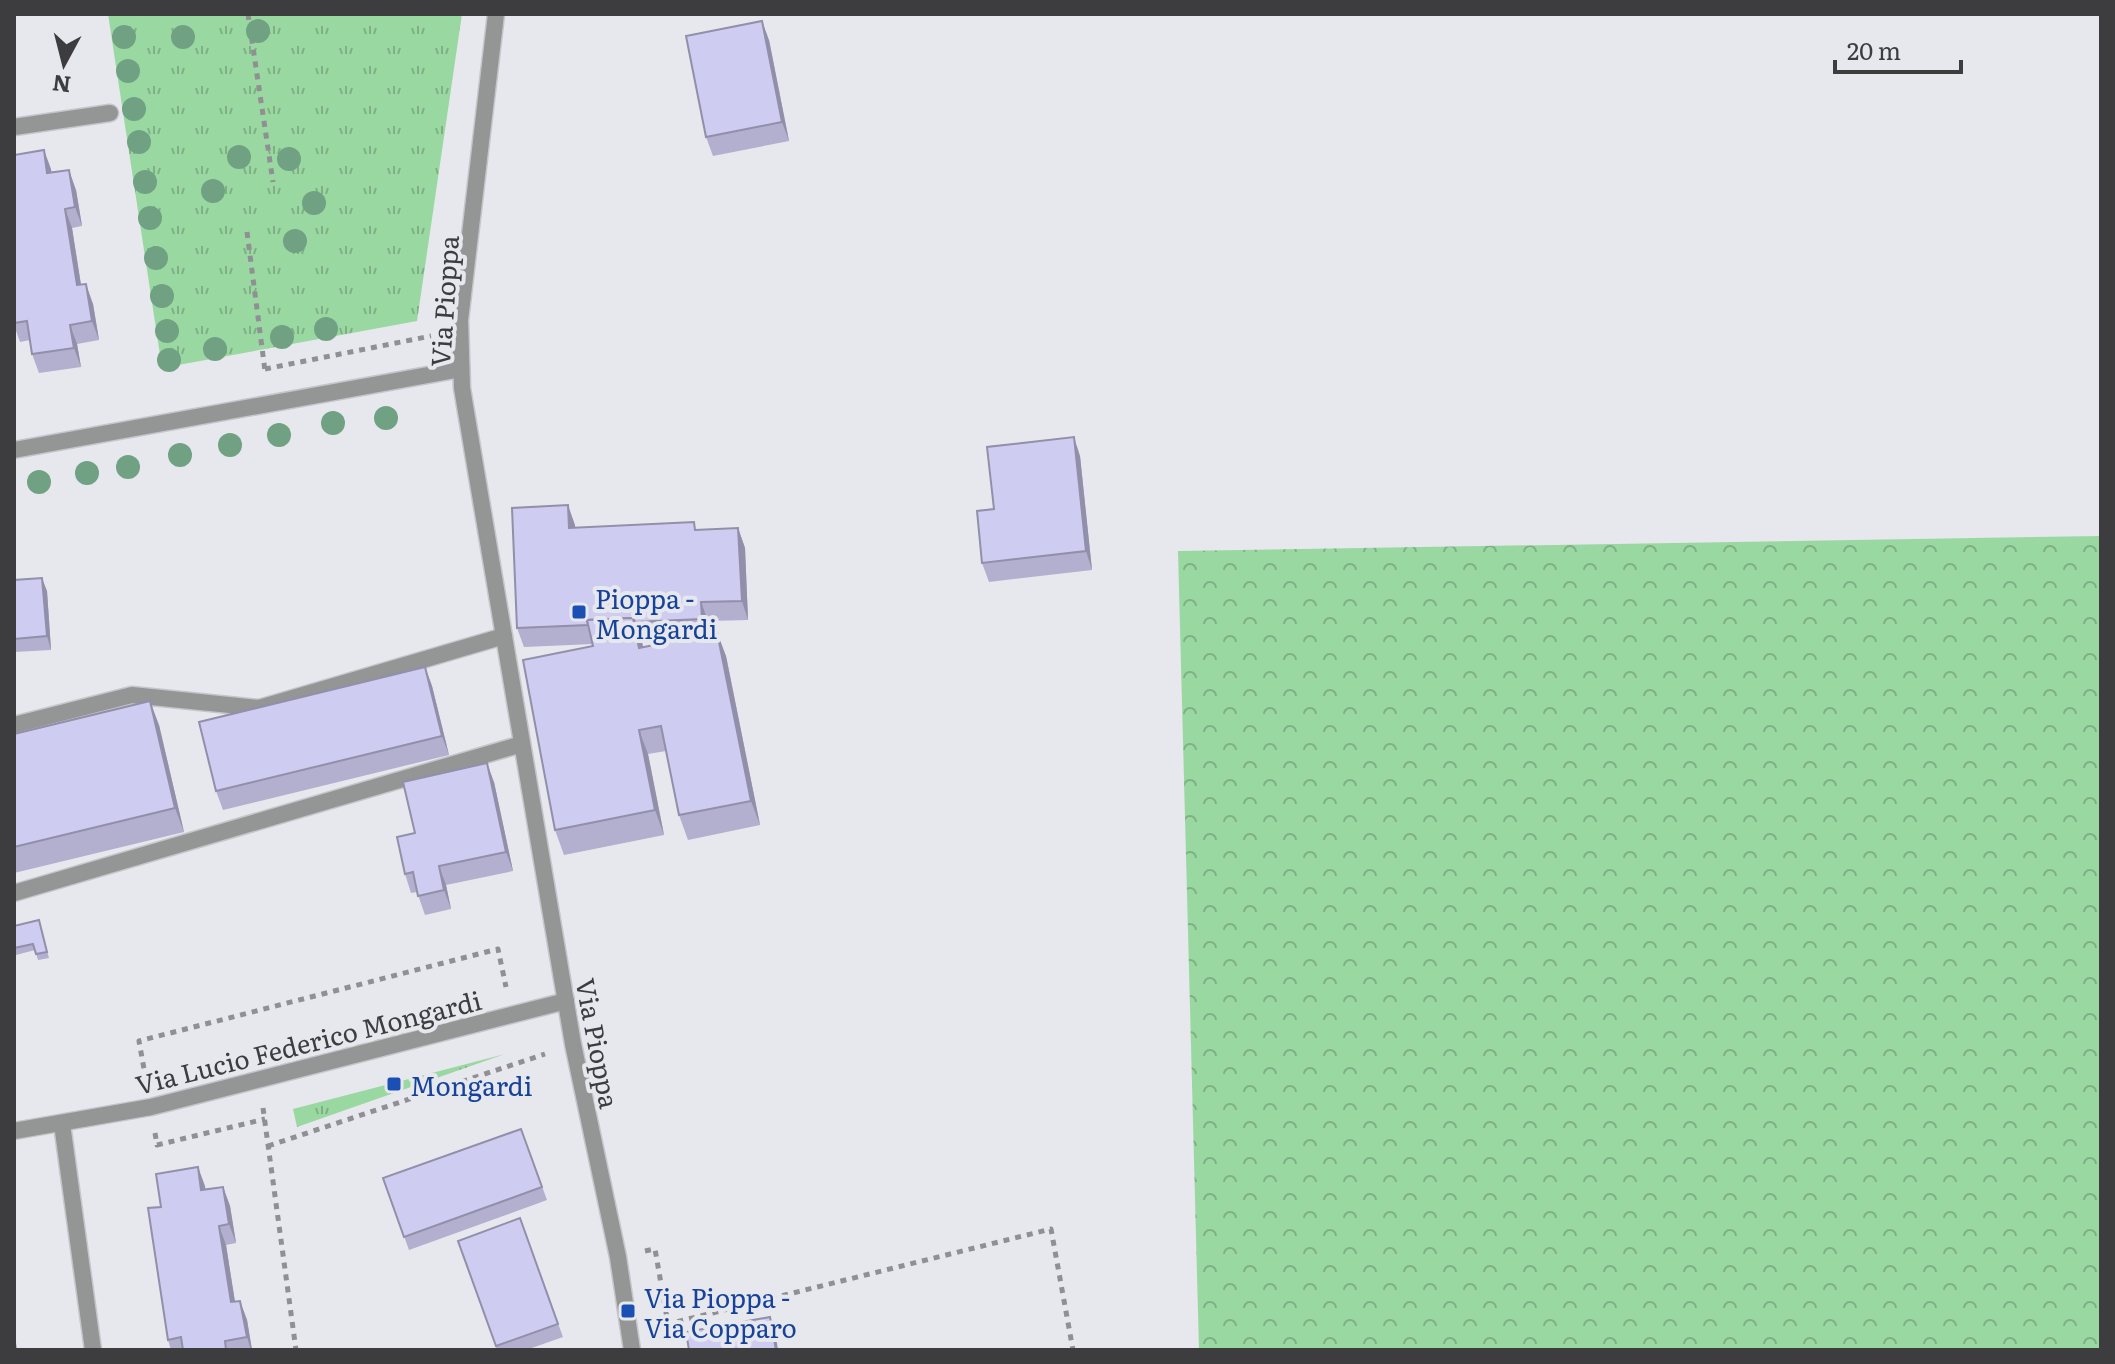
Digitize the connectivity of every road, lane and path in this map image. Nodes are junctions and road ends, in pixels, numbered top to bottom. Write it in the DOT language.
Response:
graph roads {
  1 [pos="248,14"];
  2 [pos="496,14"];
  3 [pos="110,113"];
  4 [pos="14,127"];
  5 [pos="273,182"];
  6 [pos="247,232"];
  7 [pos="436,335"];
  8 [pos="265,369"];
  9 [pos="461,369"];
  10 [pos="270,404"];
  11 [pos="14,450"];
  12 [pos="504,636"];
  13 [pos="14,725"];
  14 [pos="522,744"];
  15 [pos="14,893"];
  16 [pos="566,1001"];
  17 [pos="512,1014"];
  18 [pos="573,1044"];
  19 [pos="259,1079"];
  20 [pos="151,1107"];
  21 [pos="265,1119"];
  22 [pos="62,1124"];
  23 [pos="14,1131"];
  24 [pos="268,1146"];
  25 [pos="618,1257"];
  26 [pos="93,1350"];
  27 [pos="296,1350"];
  28 [pos="632,1350"];
  29 [pos="1073,1350"];
  1 -- 5 [label="path"];
  2 -- 9 [label="street, Via Pioppa"];
  3 -- 4 [label="street"];
  6 -- 8 [label="path"];
  7 -- 8 [label="path"];
  8 -- 10 [label="path"];
  9 -- 10 [label="street"];
  9 -- 12 [label="street, Via Pioppa"];
  10 -- 11 [label="street"];
  12 -- 13 [label="street"];
  12 -- 14 [label="street, Via Pioppa"];
  14 -- 15 [label="street"];
  14 -- 16 [label="street, Via Pioppa"];
  16 -- 17 [label="street, Via Lucio Federico Mongardi"];
  16 -- 18 [label="street, Via Pioppa"];
  17 -- 19 [label="street, Via Lucio Federico Mongardi"];
  17 -- 20 [label="path"];
  18 -- 24 [label="path"];
  18 -- 25 [label="street, Via Pioppa"];
  19 -- 20 [label="street, Via Lucio Federico Mongardi"];
  19 -- 21 [label="path"];
  20 -- 21 [label="path"];
  20 -- 22 [label="street, Via Lucio Federico Mongardi"];
  21 -- 24 [label="path"];
  22 -- 23 [label="street, Via Lucio Federico Mongardi"];
  22 -- 26 [label="street"];
  24 -- 27 [label="path"];
  25 -- 28 [label="street, Via Pioppa"];
  25 -- 29 [label="path"];
}
